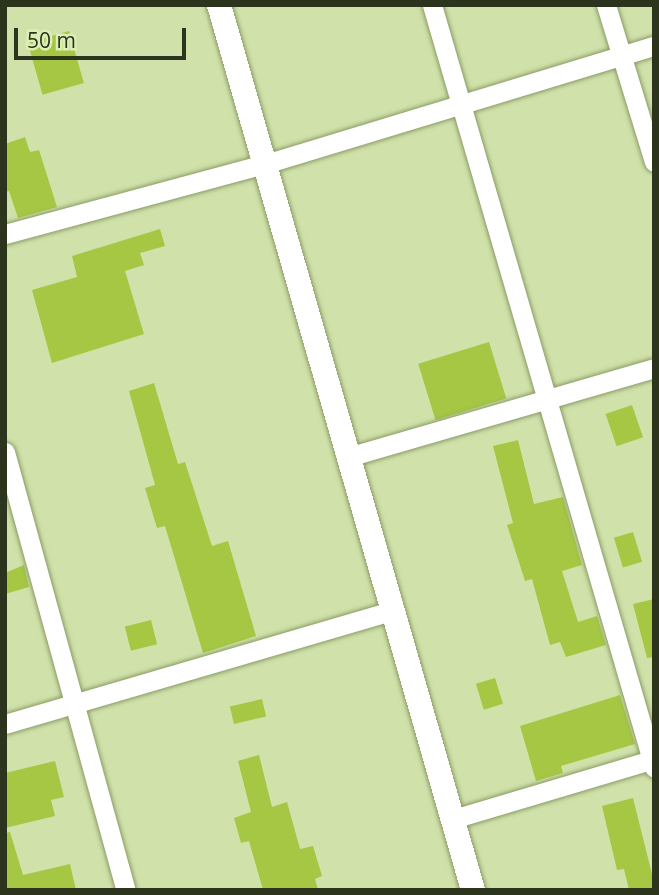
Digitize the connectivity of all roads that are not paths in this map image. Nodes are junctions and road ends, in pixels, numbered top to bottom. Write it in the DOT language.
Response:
graph roads {
  1 [pos="219,5"];
  2 [pos="432,5"];
  3 [pos="606,5"];
  4 [pos="654,46"];
  5 [pos="619,56"];
  6 [pos="460,105"];
  7 [pos="654,162"];
  8 [pos="265,164"];
  9 [pos="5,234"];
  10 [pos="654,368"];
  11 [pos="549,400"];
  12 [pos="5,452"];
  13 [pos="348,457"];
  14 [pos="392,611"];
  15 [pos="75,704"];
  16 [pos="5,723"];
  17 [pos="653,762"];
  18 [pos="453,819"];
  19 [pos="126,890"];
  20 [pos="472,890"];
  1 -- 8 [label="street"];
  2 -- 6 [label="street"];
  3 -- 5 [label="street"];
  4 -- 5 [label="street"];
  5 -- 6 [label="street"];
  5 -- 7 [label="street"];
  6 -- 8 [label="street"];
  6 -- 11 [label="street"];
  8 -- 9 [label="street"];
  8 -- 13 [label="street"];
  10 -- 11 [label="street"];
  11 -- 13 [label="street"];
  11 -- 17 [label="street"];
  12 -- 15 [label="street"];
  13 -- 14 [label="street"];
  14 -- 15 [label="street"];
  14 -- 18 [label="street"];
  15 -- 16 [label="street"];
  15 -- 19 [label="street"];
  17 -- 18 [label="street"];
  18 -- 20 [label="street"];
}
